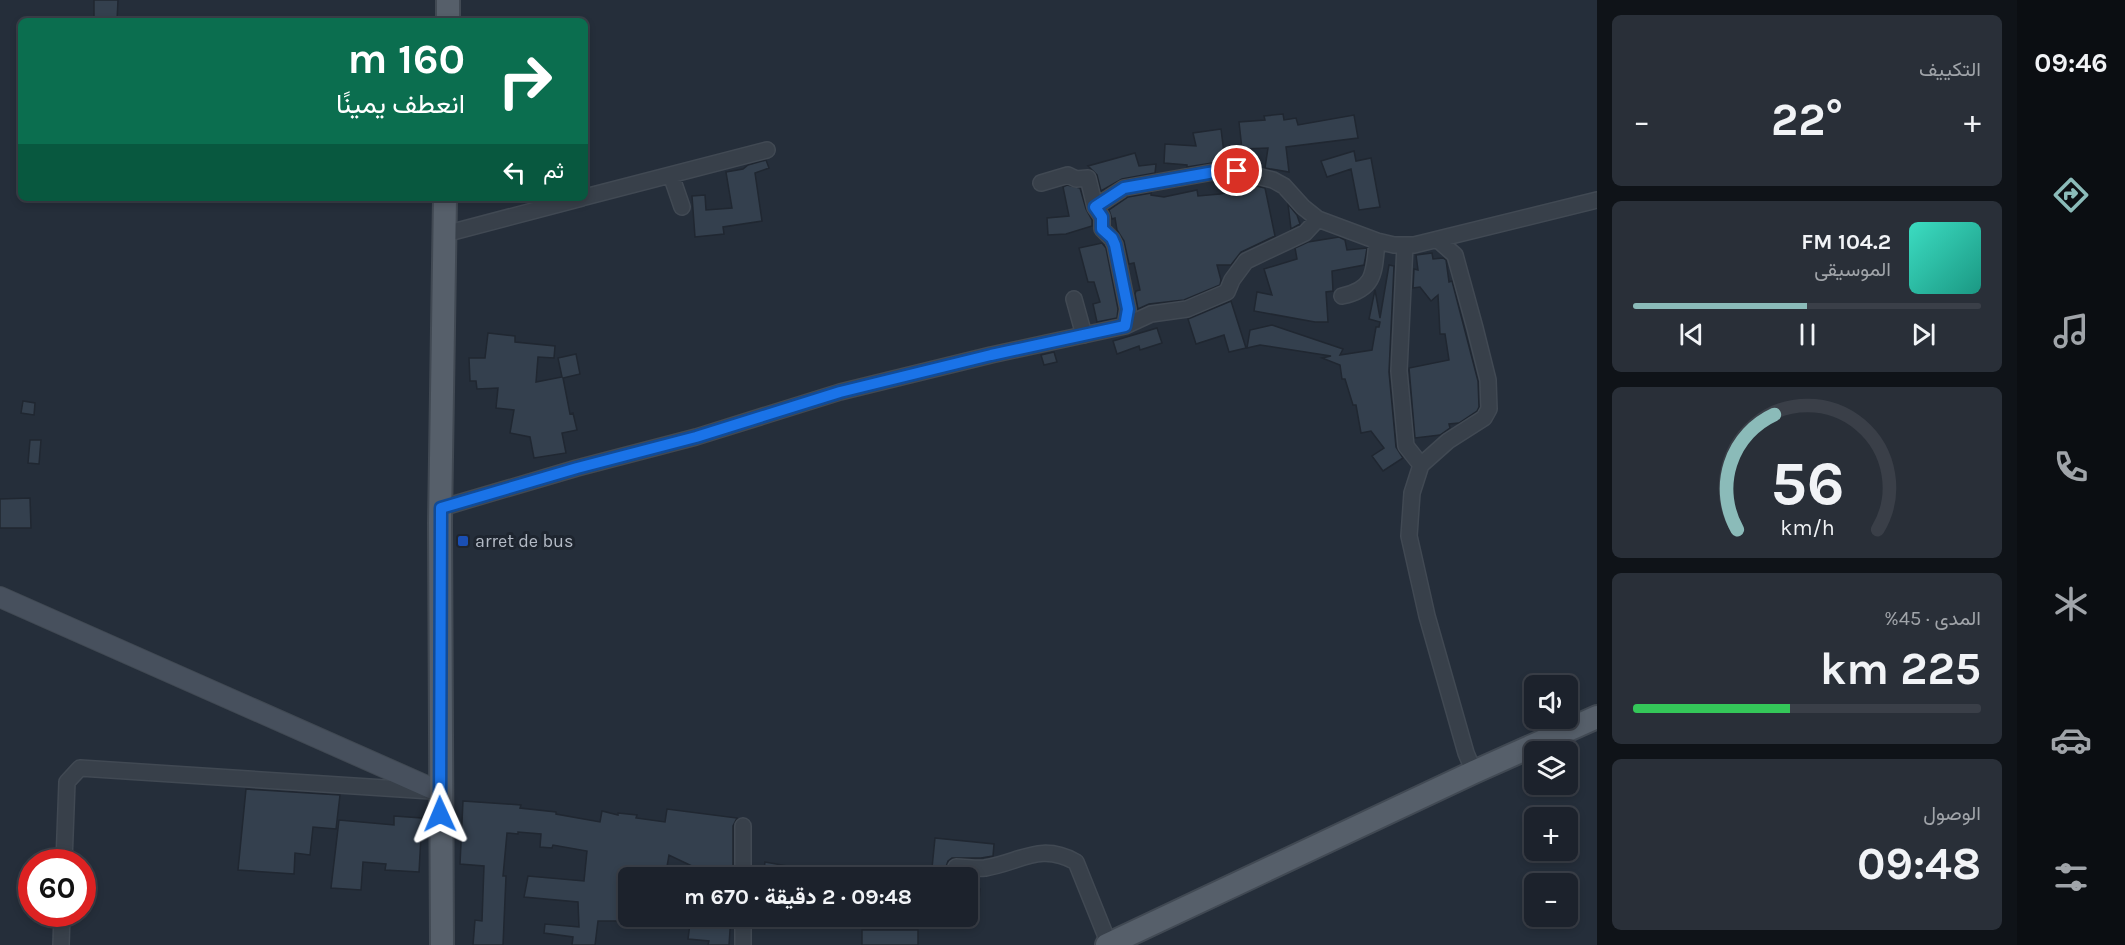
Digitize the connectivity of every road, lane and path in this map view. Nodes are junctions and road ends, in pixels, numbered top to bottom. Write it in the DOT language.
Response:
graph roads {
  1 [pos="448,0"];
  2 [pos="448,18"];
  3 [pos="767,150"];
  4 [pos="671,175"];
  5 [pos="1041,183"];
  6 [pos="588,197"];
  7 [pos="1597,200"];
  8 [pos="445,201"];
  9 [pos="572,201"];
  10 [pos="682,207"];
  11 [pos="1095,207"];
  12 [pos="1318,219"];
  13 [pos="445,234"];
  14 [pos="1438,240"];
  15 [pos="1377,241"];
  16 [pos="1405,245"];
  17 [pos="1342,296"];
  18 [pos="1074,299"];
  19 [pos="1125,326"];
  20 [pos="1084,335"];
  21 [pos="1421,465"];
  22 [pos="441,508"];
  23 [pos="0,597"];
  24 [pos="1597,717"];
  25 [pos="1474,772"];
  26 [pos="440,792"];
  27 [pos="743,826"];
  28 [pos="64,849"];
  29 [pos="743,867"];
  30 [pos="978,868"];
  31 [pos="62,927"];
  32 [pos="743,927"];
  33 [pos="61,945"];
  34 [pos="442,945"];
  35 [pos="743,945"];
  36 [pos="1108,945"];
  1 -- 2 [label="main road"];
  3 -- 4 [label="street"];
  4 -- 6 [label="street"];
  4 -- 10 [label="street"];
  5 -- 11 [label="street"];
  7 -- 14 [label="street"];
  8 -- 13 [label="main road"];
  9 -- 13 [label="street"];
  11 -- 12 [label="street"];
  11 -- 19 [label="street"];
  12 -- 15 [label="street"];
  12 -- 19 [label="street"];
  13 -- 22 [label="main road"];
  14 -- 16 [label="street"];
  14 -- 21 [label="street"];
  15 -- 16 [label="street"];
  15 -- 17 [label="street"];
  16 -- 21 [label="street"];
  18 -- 20 [label="street"];
  19 -- 20 [label="street"];
  20 -- 22 [label="street"];
  21 -- 25 [label="street"];
  22 -- 26 [label="main road"];
  23 -- 26 [label="main road"];
  24 -- 25 [label="main road"];
  25 -- 36 [label="main road"];
  26 -- 28 [label="street"];
  26 -- 34 [label="main road"];
  27 -- 29 [label="street"];
  30 -- 36 [label="street"];
  31 -- 33 [label="street"];
  32 -- 35 [label="street"];
}
